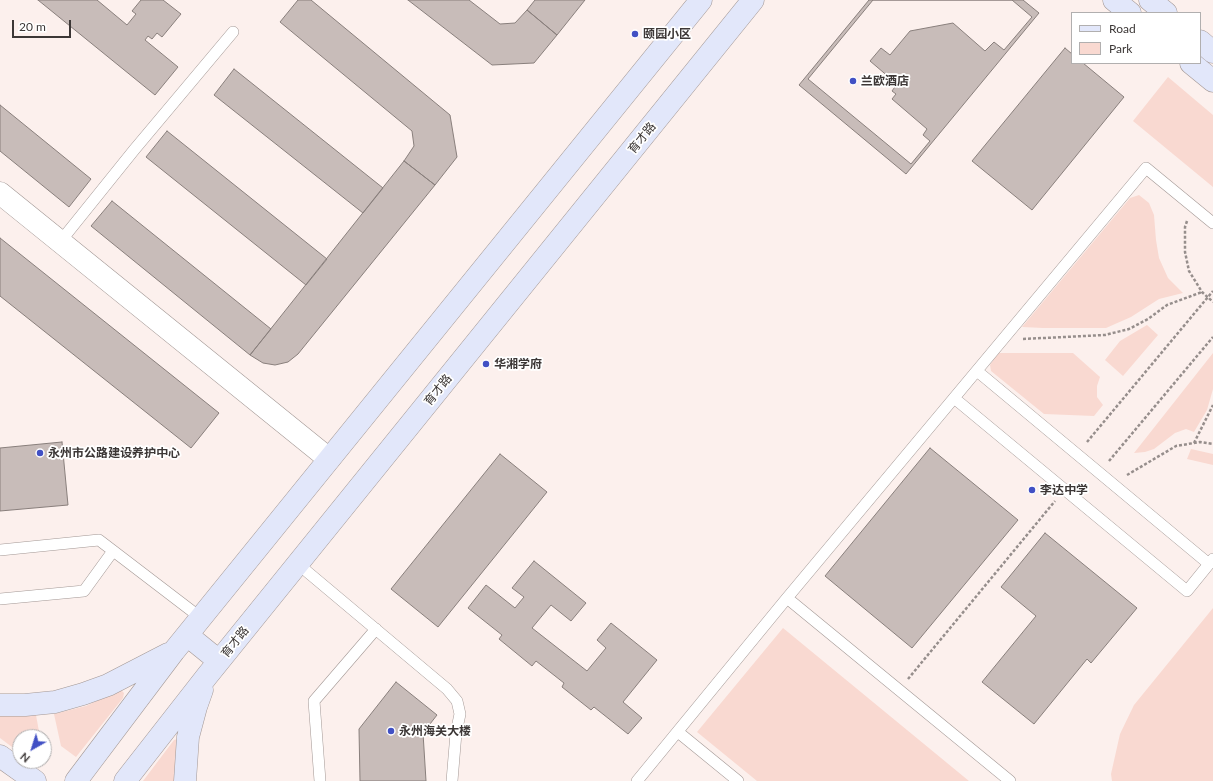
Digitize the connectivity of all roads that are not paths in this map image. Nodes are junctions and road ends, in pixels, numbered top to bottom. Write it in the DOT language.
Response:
graph roads {
  1 [pos="701,0"];
  2 [pos="753,0"];
  3 [pos="1114,0"];
  4 [pos="1150,0"];
  5 [pos="1129,12"];
  6 [pos="1165,12"];
  7 [pos="233,32"];
  8 [pos="1201,42"];
  9 [pos="1213,52"];
  10 [pos="1192,64"];
  11 [pos="1213,81"];
  12 [pos="0,193"];
  13 [pos="1213,222"];
  14 [pos="60,242"];
  15 [pos="977,371"];
  16 [pos="954,398"];
  17 [pos="329,459"];
  18 [pos="0,550"];
  19 [pos="113,551"];
  20 [pos="1211,562"];
  21 [pos="298,564"];
  22 [pos="787,598"];
  23 [pos="0,599"];
  24 [pos="201,618"];
  25 [pos="376,629"];
  26 [pos="181,643"];
  27 [pos="213,668"];
  28 [pos="0,705"];
  29 [pos="678,732"];
  30 [pos="0,756"];
  31 [pos="35,781"];
  32 [pos="76,781"];
  33 [pos="124,781"];
  34 [pos="185,781"];
  35 [pos="320,781"];
  36 [pos="452,781"];
  37 [pos="637,781"];
  38 [pos="738,781"];
  39 [pos="1010,781"];
  1 -- 17 [label="main road"];
  2 -- 21 [label="main road, 育才路"];
  3 -- 5 [label="main road"];
  4 -- 6 [label="main road"];
  7 -- 14 [label="lane"];
  8 -- 9 [label="main road"];
  10 -- 11 [label="main road"];
  12 -- 14 [label="street"];
  13 -- 15 [label="lane"];
  14 -- 17 [label="street"];
  15 -- 16 [label="lane"];
  15 -- 20 [label="lane"];
  16 -- 20 [label="lane"];
  16 -- 22 [label="lane"];
  17 -- 24 [label="main road"];
  18 -- 19 [label="lane"];
  19 -- 23 [label="lane"];
  19 -- 24 [label="lane"];
  21 -- 25 [label="lane"];
  21 -- 27 [label="main road, 育才路"];
  22 -- 29 [label="lane"];
  22 -- 39 [label="lane"];
  24 -- 26 [label="main road"];
  25 -- 35 [label="lane"];
  25 -- 36 [label="lane"];
  26 -- 27 [label="main road"];
  26 -- 28 [label="main road"];
  26 -- 32 [label="main road"];
  27 -- 33 [label="main road, 育才路"];
  27 -- 34 [label="main road"];
  29 -- 37 [label="lane"];
  29 -- 38 [label="lane"];
  30 -- 31 [label="main road"];
}
